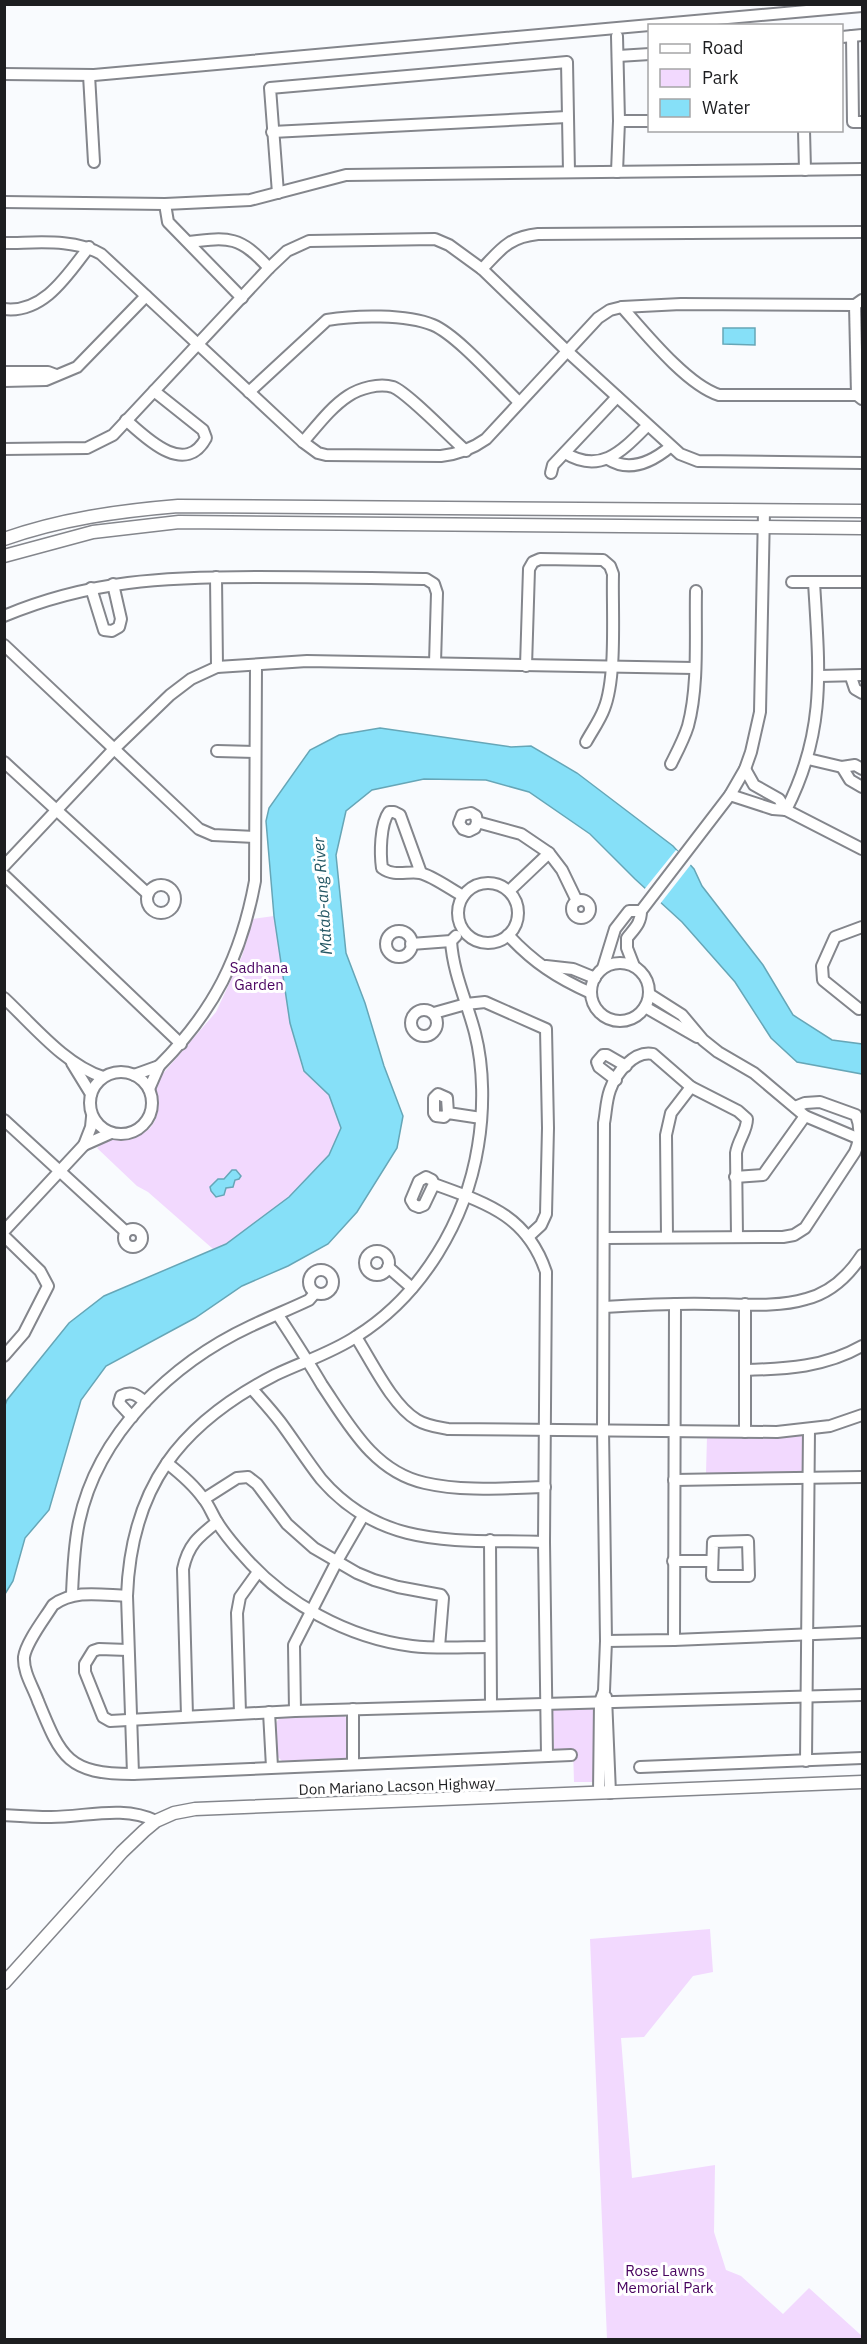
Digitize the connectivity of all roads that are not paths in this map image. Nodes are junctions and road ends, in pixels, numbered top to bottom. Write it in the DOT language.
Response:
graph roads {
  1 [pos="862,6"];
  2 [pos="661,24"];
  3 [pos="648,25"];
  4 [pos="617,36"];
  5 [pos="852,36"];
  6 [pos="648,54"];
  7 [pos="618,56"];
  8 [pos="4,74"];
  9 [pos="90,75"];
  10 [pos="857,85"];
  11 [pos="567,117"];
  12 [pos="619,121"];
  13 [pos="648,121"];
  14 [pos="862,122"];
  15 [pos="272,132"];
  16 [pos="804,132"];
  17 [pos="94,162"];
  18 [pos="805,170"];
  19 [pos="862,170"];
  20 [pos="569,172"];
  21 [pos="617,172"];
  22 [pos="278,193"];
  23 [pos="4,202"];
  24 [pos="165,204"];
  25 [pos="862,232"];
  26 [pos="189,242"];
  27 [pos="4,243"];
  28 [pos="90,247"];
  29 [pos="269,268"];
  30 [pos="482,269"];
  31 [pos="146,296"];
  32 [pos="243,298"];
  33 [pos="858,303"];
  34 [pos="622,307"];
  35 [pos="4,309"];
  36 [pos="197,343"];
  37 [pos="860,350"];
  38 [pos="567,351"];
  39 [pos="4,372"];
  40 [pos="17,376"];
  41 [pos="4,381"];
  42 [pos="154,391"];
  43 [pos="249,392"];
  44 [pos="617,397"];
  45 [pos="860,397"];
  46 [pos="519,402"];
  47 [pos="126,420"];
  48 [pos="647,426"];
  49 [pos="303,442"];
  50 [pos="670,447"];
  51 [pos="4,449"];
  52 [pos="466,451"];
  53 [pos="565,453"];
  54 [pos="608,459"];
  55 [pos="862,463"];
  56 [pos="551,473"];
  57 [pos="764,511"];
  58 [pos="862,511"];
  59 [pos="763,528"];
  60 [pos="862,528"];
  61 [pos="4,539"];
  62 [pos="4,556"];
  63 [pos="216,577"];
  64 [pos="792,582"];
  65 [pos="814,582"];
  66 [pos="862,582"];
  67 [pos="113,584"];
  68 [pos="91,588"];
  69 [pos="696,591"];
  70 [pos="4,616"];
  71 [pos="4,645"];
  72 [pos="435,663"];
  73 [pos="256,665"];
  74 [pos="526,666"];
  75 [pos="217,667"];
  76 [pos="611,667"];
  77 [pos="694,668"];
  78 [pos="862,675"];
  79 [pos="819,676"];
  80 [pos="851,677"];
  81 [pos="862,693"];
  82 [pos="586,742"];
  83 [pos="114,749"];
  84 [pos="217,751"];
  85 [pos="255,752"];
  86 [pos="808,759"];
  87 [pos="4,762"];
  88 [pos="671,764"];
  89 [pos="842,767"];
  90 [pos="745,769"];
  91 [pos="862,769"];
  92 [pos="862,787"];
  93 [pos="730,795"];
  94 [pos="786,810"];
  95 [pos="57,812"];
  96 [pos="477,822"];
  97 [pos="255,837"];
  98 [pos="862,849"];
  99 [pos="549,853"];
  100 [pos="4,866"];
  101 [pos="420,873"];
  102 [pos="4,875"];
  103 [pos="509,891"];
  104 [pos="148,894"];
  105 [pos="463,896"];
  106 [pos="577,901"];
  107 [pos="640,911"];
  108 [pos="862,927"];
  109 [pos="463,930"];
  110 [pos="508,935"];
  111 [pos="451,941"];
  112 [pos="411,944"];
  113 [pos="546,966"];
  114 [pos="634,966"];
  115 [pos="603,968"];
  116 [pos="595,978"];
  117 [pos="591,993"];
  118 [pos="650,994"];
  119 [pos="4,998"];
  120 [pos="466,1004"];
  121 [pos="645,1007"];
  122 [pos="859,1009"];
  123 [pos="434,1013"];
  124 [pos="703,1040"];
  125 [pos="181,1044"];
  126 [pos="71,1061"];
  127 [pos="159,1066"];
  128 [pos="626,1066"];
  129 [pos="134,1075"];
  130 [pos="103,1077"];
  131 [pos="616,1080"];
  132 [pos="692,1086"];
  133 [pos="149,1089"];
  134 [pos="91,1094"];
  135 [pos="795,1107"];
  136 [pos="448,1113"];
  137 [pos="805,1116"];
  138 [pos="92,1117"];
  139 [pos="481,1118"];
  140 [pos="4,1120"];
  141 [pos="111,1133"];
  142 [pos="861,1140"];
  143 [pos="84,1145"];
  144 [pos="59,1171"];
  145 [pos="735,1177"];
  146 [pos="434,1184"];
  147 [pos="465,1195"];
  148 [pos="4,1231"];
  149 [pos="126,1232"];
  150 [pos="4,1236"];
  151 [pos="528,1237"];
  152 [pos="737,1237"];
  153 [pos="604,1238"];
  154 [pos="667,1238"];
  155 [pos="862,1255"];
  156 [pos="388,1268"];
  157 [pos="412,1287"];
  158 [pos="315,1293"];
  159 [pos="675,1304"];
  160 [pos="744,1304"];
  161 [pos="604,1307"];
  162 [pos="278,1315"];
  163 [pos="357,1337"];
  164 [pos="862,1346"];
  165 [pos="4,1356"];
  166 [pos="308,1361"];
  167 [pos="745,1370"];
  168 [pos="252,1389"];
  169 [pos="145,1402"];
  170 [pos="862,1415"];
  171 [pos="132,1417"];
  172 [pos="603,1429"];
  173 [pos="809,1429"];
  174 [pos="545,1430"];
  175 [pos="675,1431"];
  176 [pos="745,1432"];
  177 [pos="167,1463"];
  178 [pos="862,1477"];
  179 [pos="808,1479"];
  180 [pos="674,1480"];
  181 [pos="545,1487"];
  182 [pos="204,1499"];
  183 [pos="363,1516"];
  184 [pos="217,1522"];
  185 [pos="490,1540"];
  186 [pos="544,1542"];
  187 [pos="337,1561"];
  188 [pos="673,1561"];
  189 [pos="712,1561"];
  190 [pos="258,1572"];
  191 [pos="72,1594"];
  192 [pos="127,1596"];
  193 [pos="311,1610"];
  194 [pos="862,1632"];
  195 [pos="808,1635"];
  196 [pos="674,1640"];
  197 [pos="606,1641"];
  198 [pos="439,1647"];
  199 [pos="490,1647"];
  200 [pos="128,1650"];
  201 [pos="862,1695"];
  202 [pos="604,1698"];
  203 [pos="807,1698"];
  204 [pos="546,1703"];
  205 [pos="490,1705"];
  206 [pos="353,1709"];
  207 [pos="295,1711"];
  208 [pos="269,1712"];
  209 [pos="240,1713"];
  210 [pos="187,1716"];
  211 [pos="132,1721"];
  212 [pos="571,1755"];
  213 [pos="547,1756"];
  214 [pos="862,1758"];
  215 [pos="806,1761"];
  216 [pos="353,1764"];
  217 [pos="272,1767"];
  218 [pos="640,1767"];
  219 [pos="133,1774"];
  220 [pos="862,1782"];
  221 [pos="604,1787"];
  222 [pos="4,1815"];
  223 [pos="156,1821"];
  224 [pos="4,1983"];
  1 -- 2 [label="street"];
  3 -- 9 [label="street"];
  4 -- 7 [label="street"];
  5 -- 10 [label="street"];
  6 -- 7 [label="street"];
  7 -- 12 [label="street"];
  8 -- 9 [label="street"];
  9 -- 17 [label="street"];
  10 -- 14 [label="street"];
  11 -- 15 [label="street"];
  11 -- 15 [label="street"];
  11 -- 20 [label="street"];
  12 -- 13 [label="street"];
  12 -- 21 [label="street"];
  15 -- 22 [label="street"];
  16 -- 18 [label="street"];
  18 -- 19 [label="street"];
  18 -- 21 [label="street"];
  20 -- 21 [label="street"];
  20 -- 22 [label="street"];
  22 -- 24 [label="street"];
  23 -- 24 [label="street"];
  24 -- 26 [label="street"];
  25 -- 30 [label="street"];
  26 -- 29 [label="street"];
  26 -- 32 [label="street"];
  27 -- 28 [label="street"];
  28 -- 31 [label="street"];
  28 -- 35 [label="street"];
  29 -- 30 [label="street"];
  29 -- 32 [label="street"];
  30 -- 38 [label="street"];
  31 -- 36 [label="street"];
  31 -- 40 [label="street"];
  32 -- 36 [label="street"];
  33 -- 34 [label="street"];
  33 -- 37 [label="street"];
  34 -- 38 [label="street"];
  34 -- 45 [label="street"];
  36 -- 42 [label="street"];
  36 -- 43 [label="street"];
  37 -- 45 [label="street"];
  38 -- 44 [label="street"];
  38 -- 46 [label="street"];
  39 -- 40 [label="street"];
  40 -- 41 [label="street"];
  42 -- 47 [label="street"];
  42 -- 47 [label="street"];
  43 -- 46 [label="street"];
  43 -- 49 [label="street"];
  44 -- 48 [label="street"];
  44 -- 53 [label="street"];
  46 -- 52 [label="street"];
  47 -- 51 [label="street"];
  48 -- 50 [label="street"];
  48 -- 54 [label="street"];
  49 -- 52 [label="street"];
  49 -- 52 [label="street"];
  50 -- 54 [label="street"];
  50 -- 55 [label="street"];
  53 -- 54 [label="street"];
  53 -- 56 [label="street"];
  57 -- 58 [label="street"];
  57 -- 59 [label="street"];
  57 -- 61 [label="street"];
  59 -- 60 [label="street"];
  59 -- 62 [label="street"];
  59 -- 90 [label="street"];
  63 -- 67 [label="street"];
  63 -- 72 [label="street"];
  63 -- 75 [label="street"];
  64 -- 65 [label="street"];
  65 -- 66 [label="street"];
  65 -- 79 [label="street"];
  67 -- 68 [label="street"];
  67 -- 68 [label="street"];
  68 -- 70 [label="street"];
  69 -- 77 [label="street"];
  71 -- 83 [label="street"];
  72 -- 73 [label="street"];
  72 -- 74 [label="street"];
  73 -- 75 [label="street"];
  73 -- 85 [label="street"];
  74 -- 76 [label="street"];
  74 -- 76 [label="street"];
  75 -- 83 [label="street"];
  76 -- 77 [label="street"];
  76 -- 82 [label="street"];
  77 -- 88 [label="street"];
  78 -- 80 [label="street"];
  79 -- 80 [label="street"];
  79 -- 86 [label="street"];
  80 -- 81 [label="street"];
  83 -- 95 [label="street"];
  83 -- 97 [label="street"];
  84 -- 85 [label="street"];
  85 -- 97 [label="street"];
  86 -- 89 [label="street"];
  86 -- 94 [label="street"];
  87 -- 95 [label="street"];
  89 -- 91 [label="street"];
  89 -- 92 [label="street"];
  90 -- 93 [label="street"];
  90 -- 94 [label="street"];
  93 -- 94 [label="street"];
  93 -- 107 [label="street"];
  94 -- 98 [label="street"];
  95 -- 100 [label="street"];
  95 -- 104 [label="street"];
  96 -- 99 [label="street"];
  97 -- 125 [label="street"];
  99 -- 103 [label="street"];
  99 -- 106 [label="street"];
  101 -- 101 [label="street"];
  101 -- 105 [label="street"];
  102 -- 125 [label="street"];
  103 -- 105 [label="street"];
  103 -- 110 [label="street"];
  105 -- 109 [label="street"];
  107 -- 114 [label="street"];
  107 -- 115 [label="street"];
  108 -- 122 [label="street"];
  109 -- 110 [label="street"];
  109 -- 111 [label="street"];
  110 -- 113 [label="street"];
  111 -- 112 [label="street"];
  111 -- 120 [label="street"];
  113 -- 116 [label="street"];
  113 -- 117 [label="street"];
  114 -- 115 [label="street"];
  114 -- 118 [label="street"];
  115 -- 116 [label="street"];
  116 -- 117 [label="street"];
  117 -- 121 [label="street"];
  118 -- 121 [label="street"];
  118 -- 124 [label="street"];
  119 -- 126 [label="street"];
  120 -- 123 [label="street"];
  120 -- 139 [label="street"];
  120 -- 151 [label="street"];
  121 -- 124 [label="street"];
  124 -- 135 [label="street"];
  125 -- 127 [label="street"];
  126 -- 130 [label="street"];
  126 -- 134 [label="street"];
  127 -- 129 [label="street"];
  127 -- 133 [label="street"];
  128 -- 131 [label="street"];
  128 -- 131 [label="street"];
  128 -- 132 [label="street"];
  129 -- 130 [label="street"];
  129 -- 133 [label="street"];
  130 -- 134 [label="street"];
  131 -- 153 [label="street"];
  132 -- 145 [label="street"];
  132 -- 154 [label="street"];
  133 -- 141 [label="street"];
  134 -- 138 [label="street"];
  135 -- 137 [label="street"];
  135 -- 142 [label="street"];
  136 -- 139 [label="street"];
  137 -- 142 [label="street"];
  137 -- 145 [label="street"];
  138 -- 141 [label="street"];
  138 -- 143 [label="street"];
  139 -- 147 [label="street"];
  140 -- 144 [label="street"];
  141 -- 143 [label="street"];
  142 -- 152 [label="street"];
  143 -- 144 [label="street"];
  144 -- 148 [label="street"];
  144 -- 149 [label="street"];
  145 -- 152 [label="street"];
  146 -- 147 [label="street"];
  147 -- 151 [label="street"];
  147 -- 157 [label="street"];
  150 -- 165 [label="street"];
  151 -- 174 [label="street"];
  152 -- 154 [label="street"];
  153 -- 154 [label="street"];
  153 -- 161 [label="street"];
  155 -- 160 [label="street"];
  156 -- 157 [label="street"];
  157 -- 163 [label="street"];
  158 -- 162 [label="street"];
  159 -- 160 [label="street"];
  159 -- 161 [label="street"];
  159 -- 175 [label="street"];
  160 -- 167 [label="street"];
  161 -- 172 [label="street"];
  162 -- 166 [label="street"];
  162 -- 169 [label="street"];
  163 -- 166 [label="street"];
  163 -- 174 [label="street"];
  164 -- 167 [label="street"];
  166 -- 168 [label="street"];
  166 -- 181 [label="street"];
  167 -- 176 [label="street"];
  168 -- 177 [label="street"];
  168 -- 183 [label="street"];
  169 -- 171 [label="street"];
  169 -- 171 [label="street"];
  170 -- 173 [label="street"];
  171 -- 191 [label="street"];
  172 -- 174 [label="street"];
  172 -- 175 [label="street"];
  172 -- 197 [label="street"];
  173 -- 176 [label="street"];
  173 -- 179 [label="street"];
  174 -- 181 [label="street"];
  175 -- 176 [label="street"];
  175 -- 180 [label="street"];
  177 -- 182 [label="street"];
  177 -- 192 [label="street"];
  178 -- 179 [label="street"];
  179 -- 180 [label="street"];
  179 -- 195 [label="street"];
  180 -- 188 [label="street"];
  181 -- 186 [label="street"];
  182 -- 184 [label="street"];
  182 -- 187 [label="street"];
  183 -- 185 [label="street"];
  183 -- 187 [label="street"];
  184 -- 190 [label="street"];
  184 -- 210 [label="street"];
  185 -- 186 [label="street"];
  185 -- 199 [label="street"];
  186 -- 204 [label="street"];
  187 -- 193 [label="street"];
  187 -- 198 [label="street"];
  188 -- 189 [label="street"];
  188 -- 196 [label="street"];
  189 -- 189 [label="street"];
  190 -- 193 [label="street"];
  190 -- 209 [label="street"];
  191 -- 192 [label="street"];
  191 -- 219 [label="street"];
  192 -- 200 [label="street"];
  193 -- 198 [label="street"];
  193 -- 207 [label="street"];
  194 -- 195 [label="street"];
  195 -- 196 [label="street"];
  195 -- 203 [label="street"];
  196 -- 197 [label="street"];
  197 -- 202 [label="street"];
  198 -- 199 [label="street"];
  199 -- 205 [label="street"];
  200 -- 211 [label="street"];
  200 -- 211 [label="street"];
  201 -- 203 [label="street"];
  202 -- 203 [label="street"];
  202 -- 204 [label="street"];
  202 -- 221 [label="street"];
  203 -- 215 [label="street"];
  204 -- 205 [label="street"];
  204 -- 213 [label="street"];
  205 -- 206 [label="street"];
  206 -- 207 [label="street"];
  206 -- 216 [label="street"];
  207 -- 208 [label="street"];
  208 -- 209 [label="street"];
  208 -- 217 [label="street"];
  209 -- 210 [label="street"];
  210 -- 211 [label="street"];
  211 -- 219 [label="street"];
  212 -- 213 [label="street"];
  213 -- 216 [label="street"];
  214 -- 215 [label="street"];
  215 -- 218 [label="street"];
  216 -- 217 [label="street"];
  217 -- 219 [label="street"];
  220 -- 221 [label="street, Don Mariano Lacson Highway"];
  221 -- 223 [label="street, Don Mariano Lacson Highway"];
  222 -- 223 [label="street"];
  223 -- 224 [label="street, Don Mariano Lacson Highway"];
}
